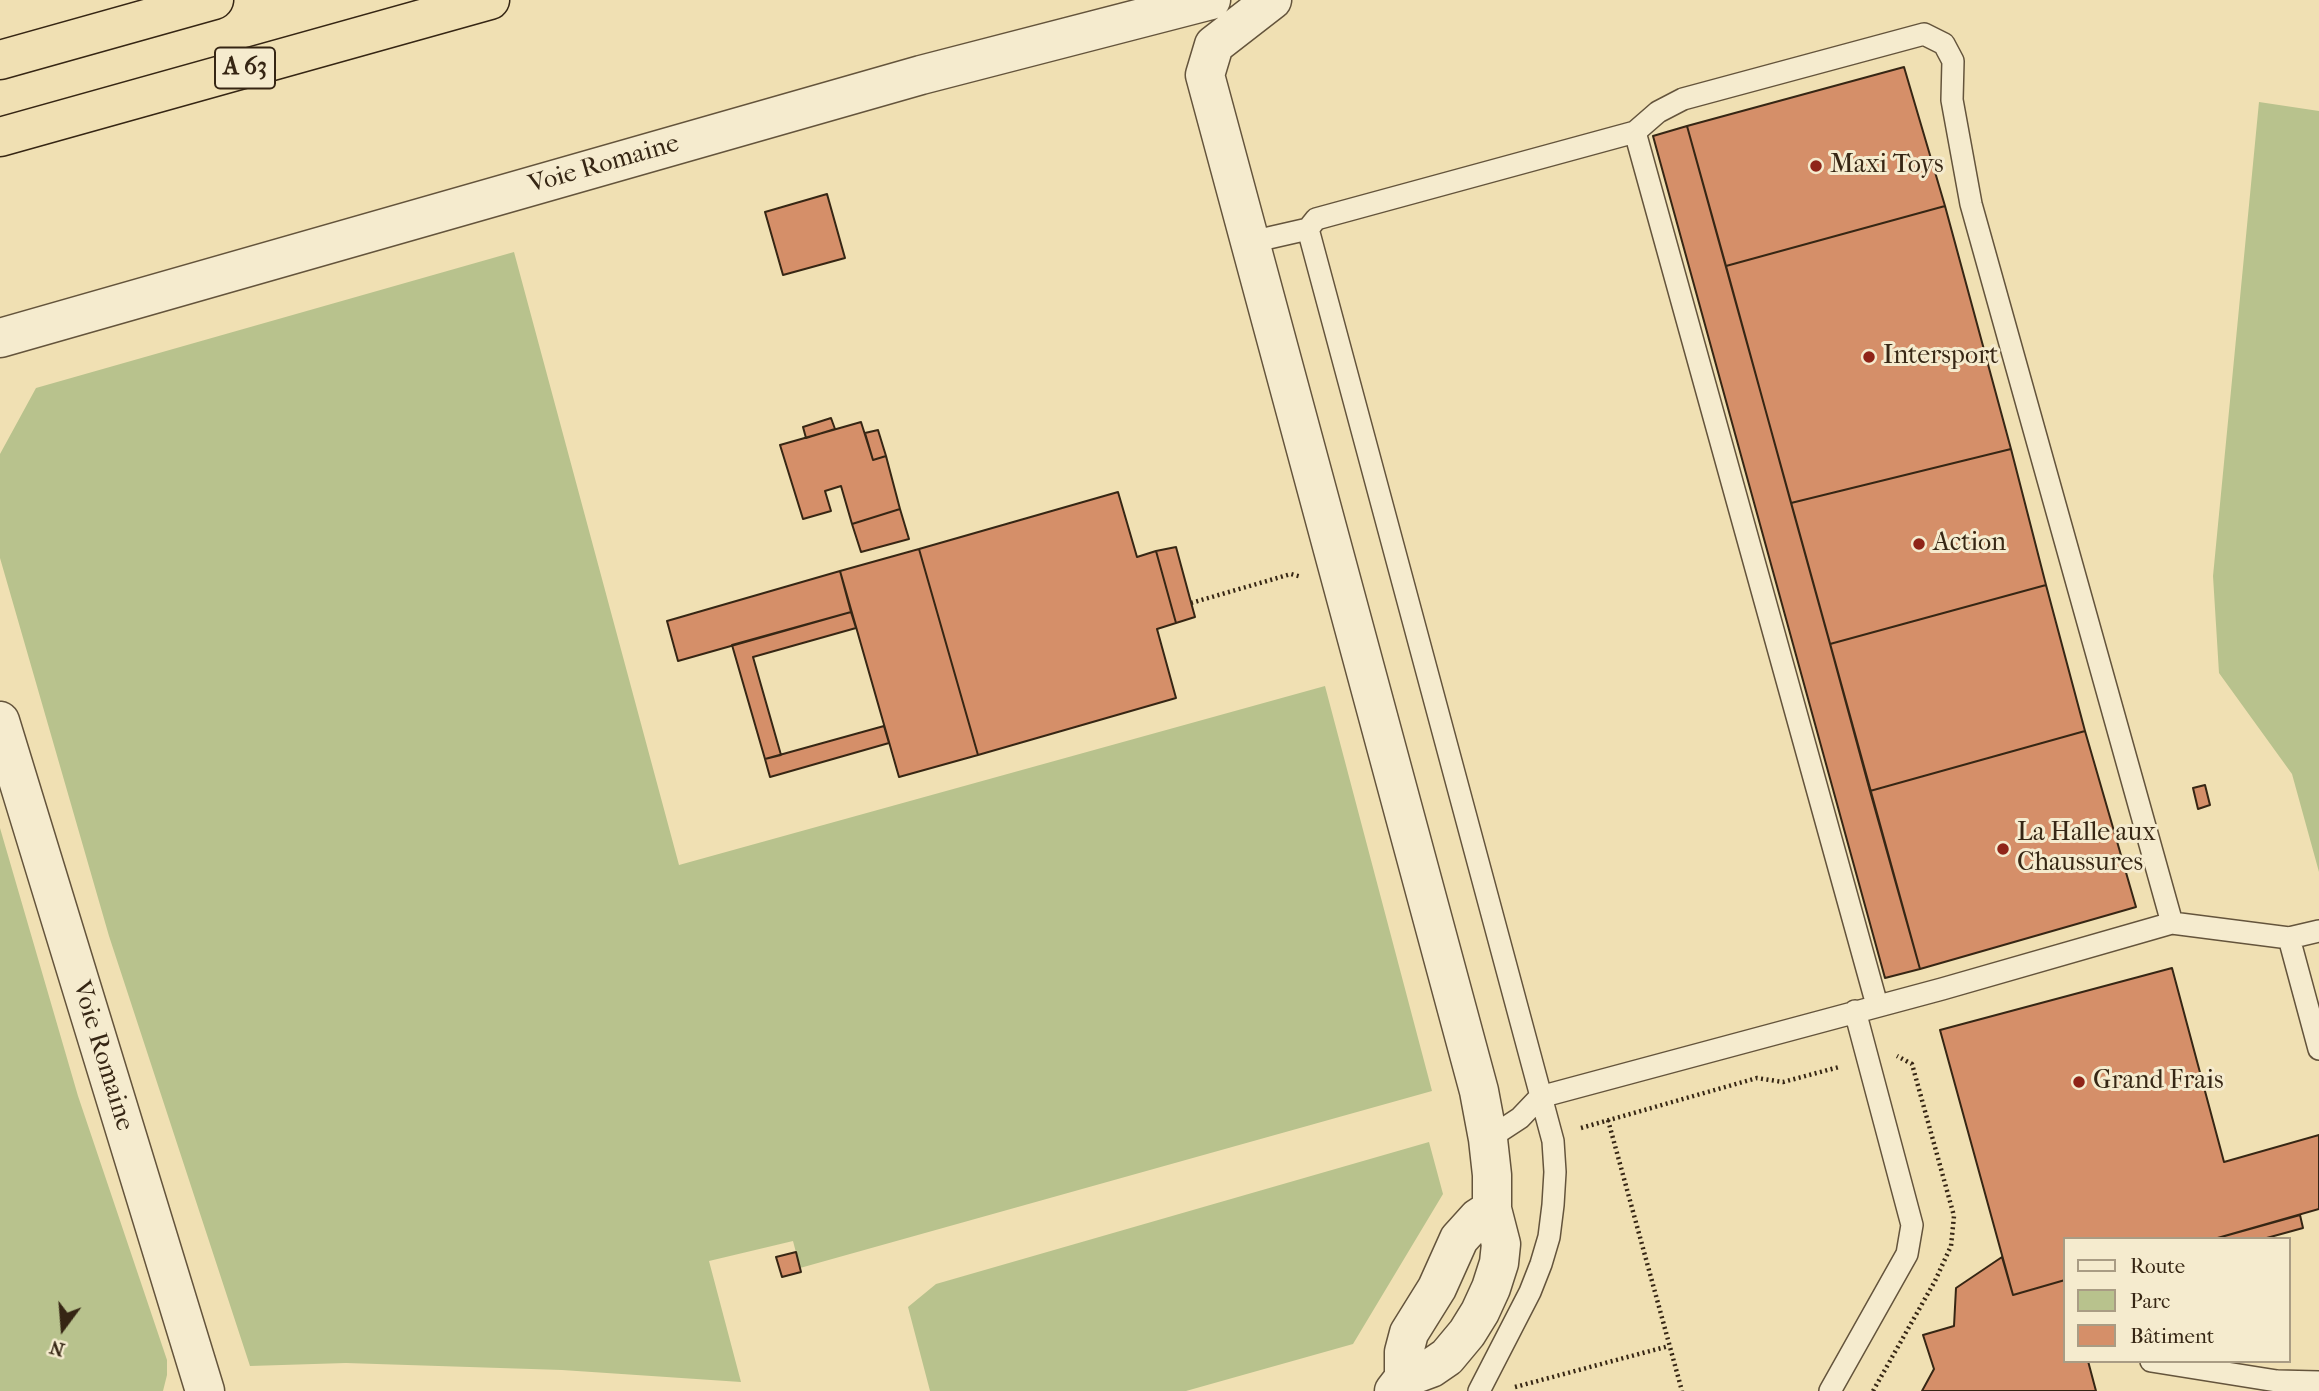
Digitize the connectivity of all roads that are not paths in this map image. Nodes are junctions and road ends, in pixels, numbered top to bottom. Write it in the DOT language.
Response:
graph roads {
  1 [pos="214,0"];
  2 [pos="490,0"];
  3 [pos="1211,0"];
  4 [pos="1272,0"];
  5 [pos="0,60"];
  6 [pos="1635,132"];
  7 [pos="0,137"];
  8 [pos="1308,229"];
  9 [pos="1251,242"];
  10 [pos="0,338"];
  11 [pos="0,721"];
  12 [pos="2172,923"];
  13 [pos="2319,931"];
  14 [pos="2289,938"];
  15 [pos="1877,1005"];
  16 [pos="1855,1011"];
  17 [pos="2319,1049"];
  18 [pos="1540,1097"];
  19 [pos="1488,1139"];
  20 [pos="2164,1363"];
  21 [pos="2319,1381"];
  22 [pos="1399,1385"];
  23 [pos="205,1391"];
  24 [pos="1479,1391"];
  25 [pos="1830,1391"];
  1 -- 5 [label="highway"];
  2 -- 7 [label="highway, A 63"];
  3 -- 10 [label="street, Voie Romaine"];
  4 -- 9 [label="street"];
  6 -- 8 [label="lane"];
  6 -- 12 [label="lane"];
  6 -- 15 [label="lane"];
  8 -- 9 [label="lane"];
  8 -- 18 [label="lane"];
  9 -- 19 [label="street"];
  11 -- 23 [label="street, Voie Romaine"];
  12 -- 14 [label="lane"];
  12 -- 15 [label="lane"];
  13 -- 14 [label="lane"];
  14 -- 17 [label="lane"];
  15 -- 16 [label="lane"];
  16 -- 18 [label="lane"];
  16 -- 25 [label="lane"];
  18 -- 19 [label="lane"];
  18 -- 24 [label="lane"];
  19 -- 22 [label="street"];
  20 -- 21 [label="lane"];
}
